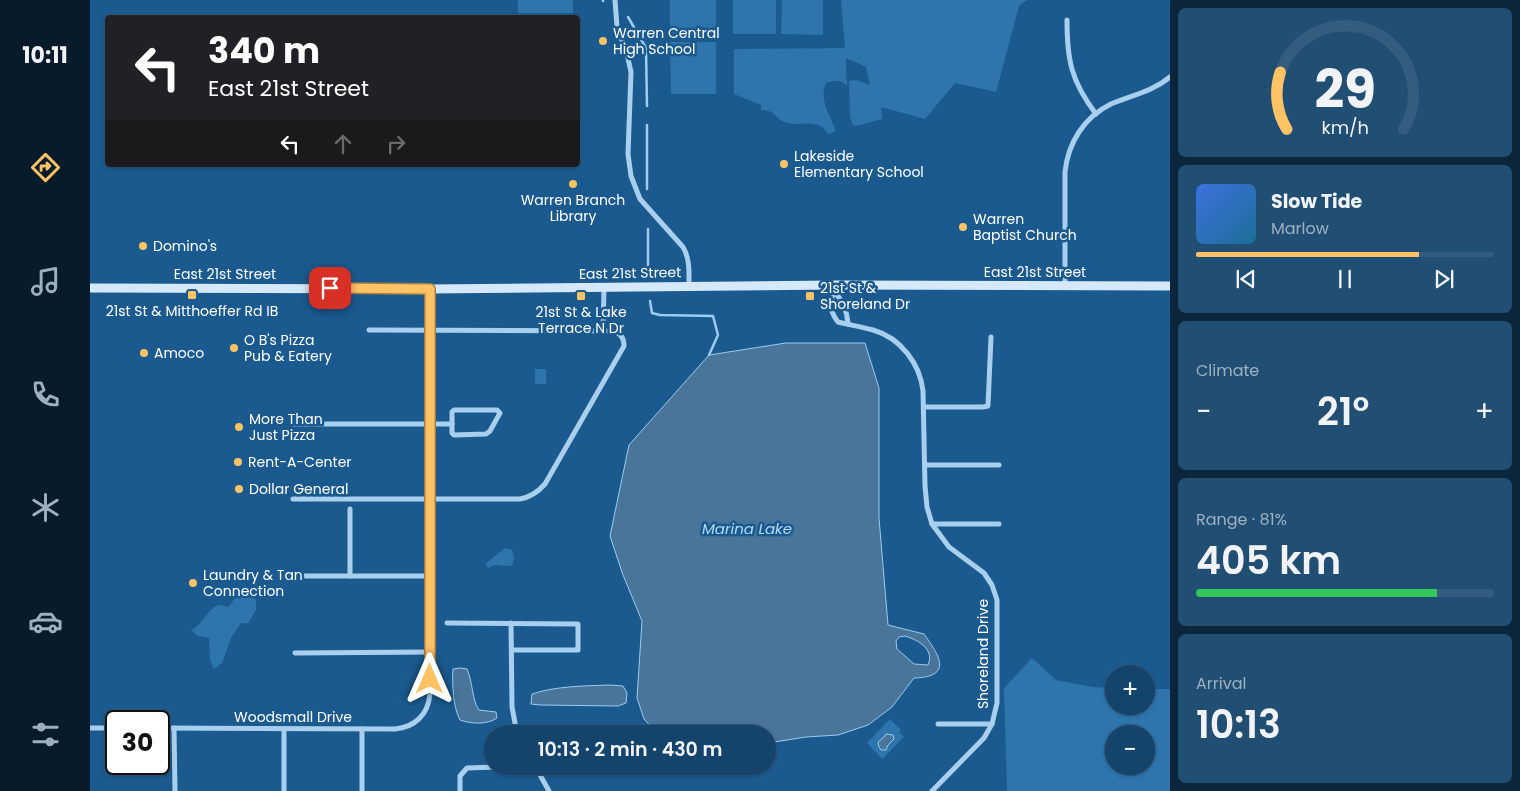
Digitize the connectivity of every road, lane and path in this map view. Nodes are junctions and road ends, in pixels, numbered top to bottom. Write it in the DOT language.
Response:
graph roads {
  1 [pos="615,0"];
  2 [pos="1068,20"];
  3 [pos="1170,77"];
  4 [pos="1096,114"];
  5 [pos="689,286"];
  6 [pos="1065,286"];
  7 [pos="1170,286"];
  8 [pos="90,288"];
  9 [pos="604,288"];
  10 [pos="430,289"];
  11 [pos="836,289"];
  12 [pos="848,324"];
  13 [pos="370,330"];
  14 [pos="430,331"];
  15 [pos="603,331"];
  16 [pos="991,337"];
  17 [pos="924,407"];
  18 [pos="293,424"];
  19 [pos="430,424"];
  20 [pos="452,424"];
  21 [pos="924,465"];
  22 [pos="999,465"];
  23 [pos="293,499"];
  24 [pos="430,499"];
  25 [pos="350,509"];
  26 [pos="932,524"];
  27 [pos="999,524"];
  28 [pos="287,576"];
  29 [pos="350,576"];
  30 [pos="430,576"];
  31 [pos="447,622"];
  32 [pos="512,623"];
  33 [pos="512,650"];
  34 [pos="430,652"];
  35 [pos="295,653"];
  36 [pos="938,724"];
  37 [pos="992,724"];
  38 [pos="516,725"];
  39 [pos="90,728"];
  40 [pos="105,728"];
  41 [pos="170,728"];
  42 [pos="174,728"];
  43 [pos="284,729"];
  44 [pos="362,729"];
  45 [pos="484,767"];
  46 [pos="539,775"];
  47 [pos="175,791"];
  48 [pos="284,791"];
  49 [pos="362,791"];
  50 [pos="460,791"];
  51 [pos="549,791"];
  52 [pos="932,791"];
  1 -- 5 [label="street"];
  2 -- 4 [label="street"];
  3 -- 4 [label="street"];
  4 -- 6 [label="street"];
  5 -- 9 [label="main road, East 21st Street"];
  5 -- 11 [label="main road, East 21st Street"];
  6 -- 7 [label="main road, East 21st Street"];
  6 -- 11 [label="main road, East 21st Street"];
  8 -- 10 [label="main road, East 21st Street"];
  9 -- 10 [label="main road, East 21st Street"];
  9 -- 15 [label="street"];
  10 -- 14 [label="street"];
  11 -- 12 [label="street"];
  11 -- 12 [label="street, Shoreland Drive"];
  12 -- 17 [label="street, Shoreland Drive"];
  13 -- 14 [label="street"];
  14 -- 15 [label="street"];
  14 -- 19 [label="street"];
  15 -- 24 [label="street"];
  16 -- 17 [label="street"];
  17 -- 21 [label="street, Shoreland Drive"];
  18 -- 19 [label="street"];
  19 -- 20 [label="street"];
  19 -- 24 [label="street"];
  20 -- 20 [label="street"];
  21 -- 22 [label="street"];
  21 -- 26 [label="street, Shoreland Drive"];
  23 -- 24 [label="street"];
  24 -- 30 [label="street"];
  25 -- 29 [label="street"];
  26 -- 27 [label="street"];
  26 -- 37 [label="street, Shoreland Drive"];
  28 -- 29 [label="street"];
  29 -- 30 [label="street"];
  30 -- 34 [label="street"];
  31 -- 32 [label="street"];
  32 -- 33 [label="street"];
  32 -- 33 [label="street"];
  33 -- 38 [label="street"];
  34 -- 35 [label="street"];
  34 -- 44 [label="street, Woodsmall Drive"];
  36 -- 37 [label="street"];
  37 -- 52 [label="street, Shoreland Drive"];
  39 -- 40 [label="street"];
  41 -- 42 [label="street, Woodsmall Drive"];
  42 -- 43 [label="street, Woodsmall Drive"];
  42 -- 47 [label="street"];
  43 -- 44 [label="street, Woodsmall Drive"];
  43 -- 48 [label="street"];
  44 -- 49 [label="street"];
  45 -- 50 [label="street"];
  46 -- 51 [label="street"];
}
